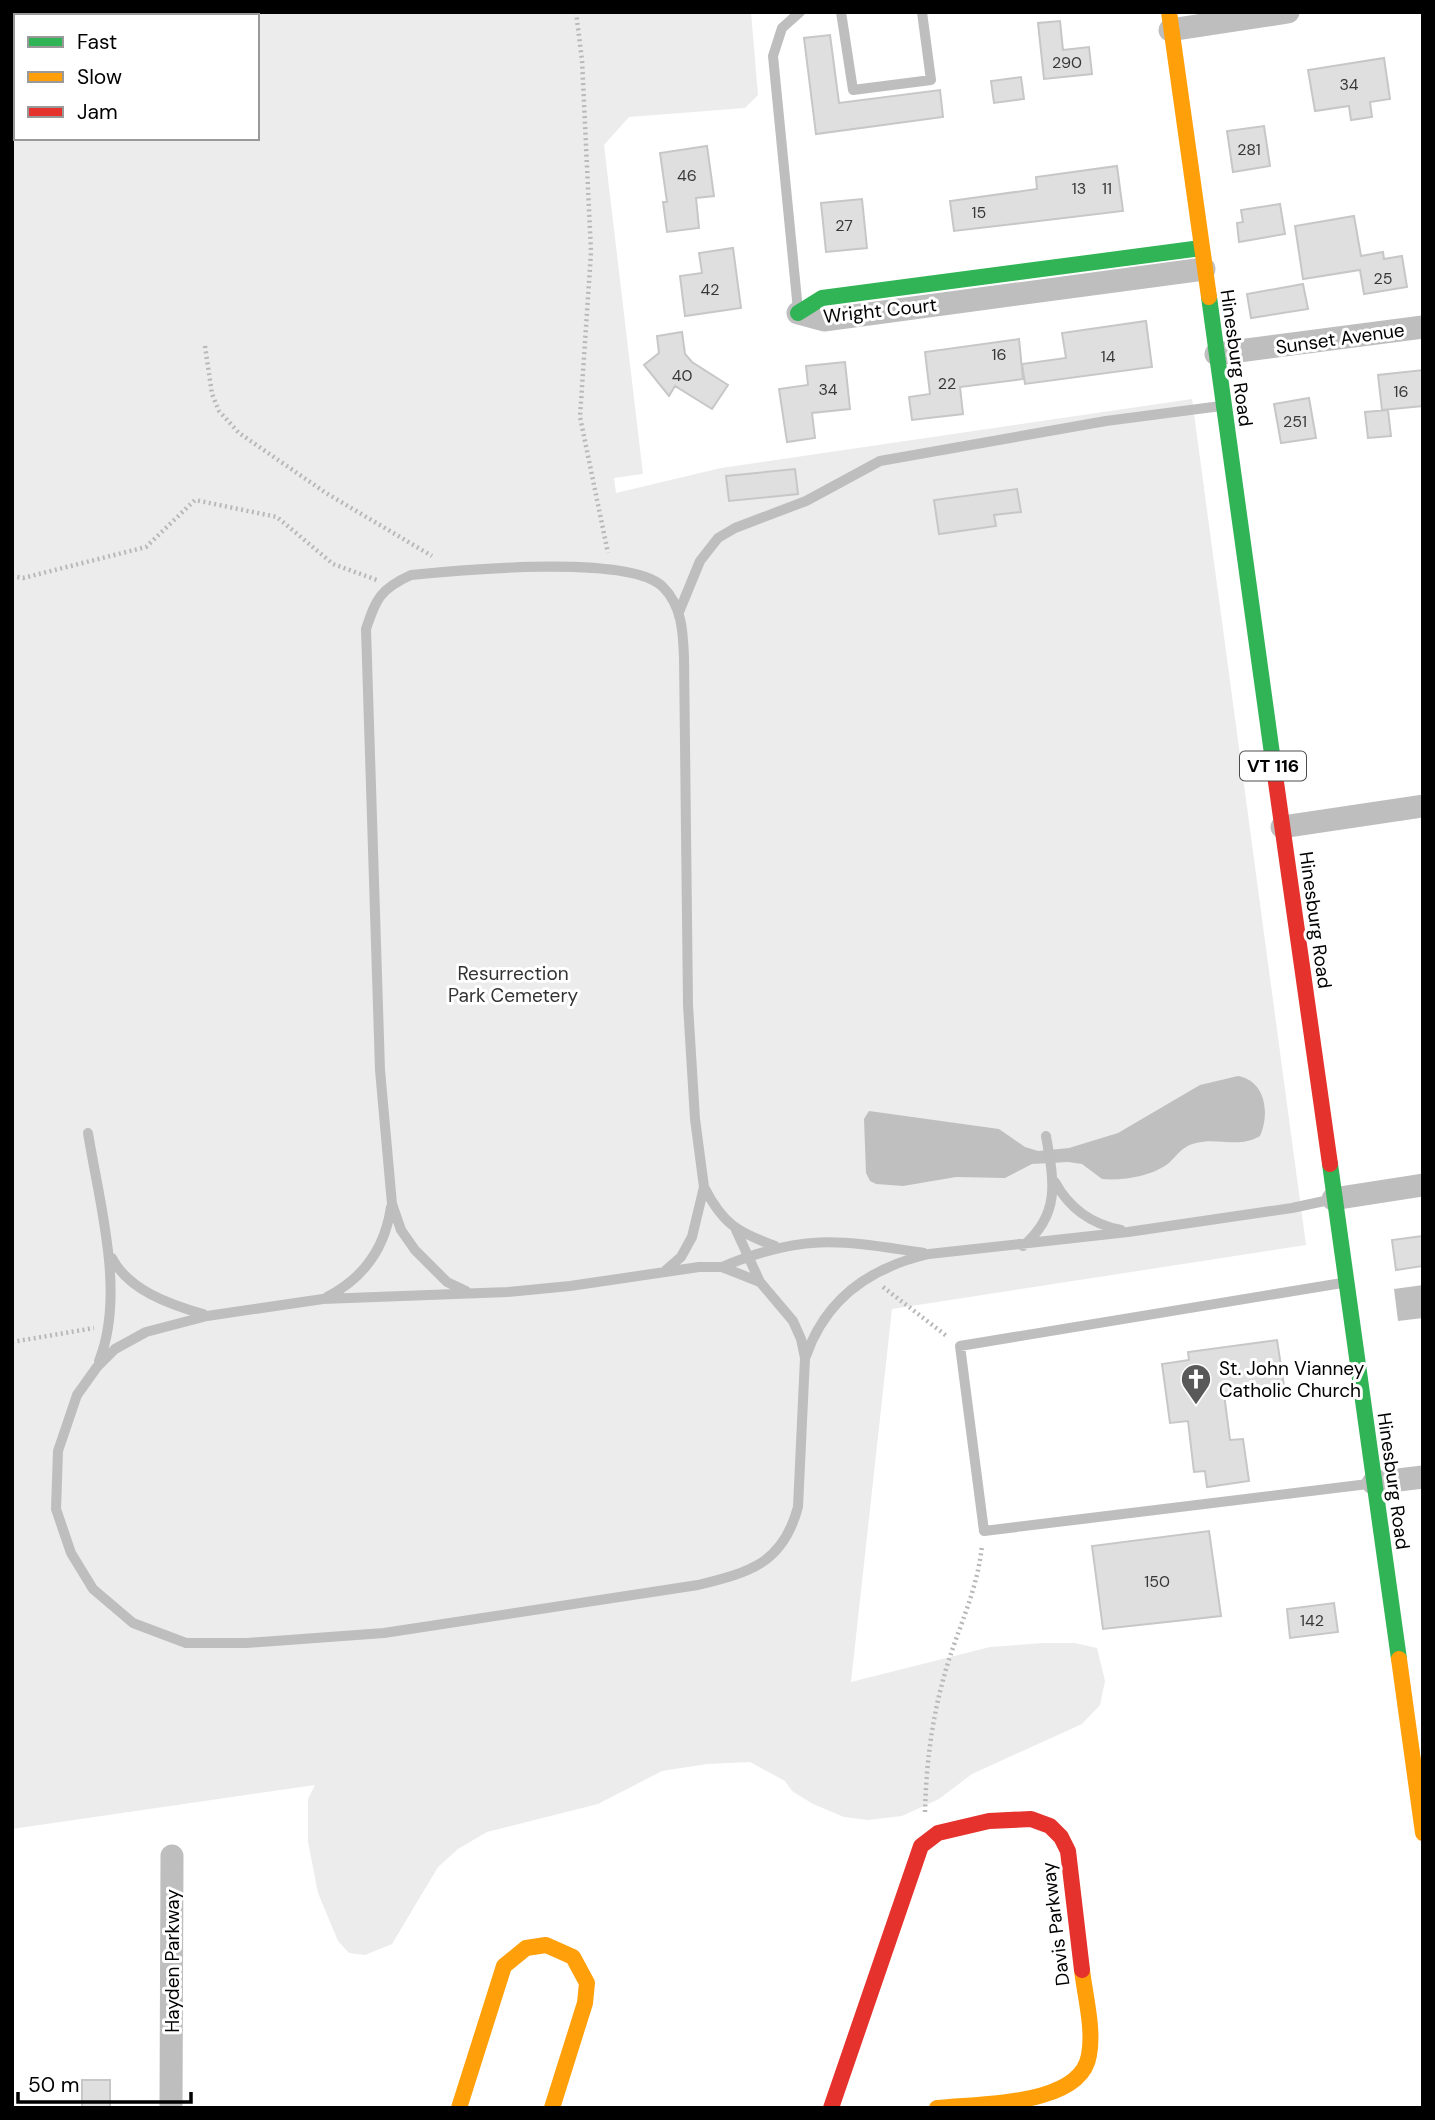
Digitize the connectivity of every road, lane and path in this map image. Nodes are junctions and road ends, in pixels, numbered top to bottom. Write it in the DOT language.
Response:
graph roads {
  1 [pos="38,12"];
  2 [pos="576,12"];
  3 [pos="800,12"];
  4 [pos="841,12"];
  5 [pos="922,12"];
  6 [pos="1287,12"];
  7 [pos="12,13"];
  8 [pos="1170,21"];
  9 [pos="1202,259"];
  10 [pos="798,313"];
  11 [pos="1423,327"];
  12 [pos="205,346"];
  13 [pos="1216,354"];
  14 [pos="1223,405"];
  15 [pos="611,568"];
  16 [pos="452,571"];
  17 [pos="12,576"];
  18 [pos="389,584"];
  19 [pos="679,612"];
  20 [pos="1423,806"];
  21 [pos="1282,827"];
  22 [pos="88,1133"];
  23 [pos="1046,1136"];
  24 [pos="1053,1176"];
  25 [pos="1423,1185"];
  26 [pos="704,1187"];
  27 [pos="1333,1199"];
  28 [pos="392,1204"];
  29 [pos="736,1230"];
  30 [pos="1128,1232"];
  31 [pos="1023,1245"];
  32 [pos="106,1246"];
  33 [pos="775,1246"];
  34 [pos="929,1254"];
  35 [pos="748,1256"];
  36 [pos="722,1267"];
  37 [pos="666,1270"];
  38 [pos="870,1276"];
  39 [pos="760,1282"];
  40 [pos="1345,1283"];
  41 [pos="470,1293"];
  42 [pos="323,1299"];
  43 [pos="207,1316"];
  44 [pos="108,1326"];
  45 [pos="12,1342"];
  46 [pos="960,1346"];
  47 [pos="805,1359"];
  48 [pos="97,1367"];
  49 [pos="1423,1477"];
  50 [pos="1373,1483"];
  51 [pos="984,1531"];
  52 [pos="1419,1776"];
  53 [pos="1423,1833"];
  54 [pos="926,1840"];
  55 [pos="173,1856"];
  56 [pos="171,2108"];
  57 [pos="459,2108"];
  58 [pos="552,2108"];
  59 [pos="831,2108"];
  60 [pos="937,2108"];
  1 -- 7 [label="path"];
  2 -- 15 [label="path"];
  3 -- 10 [label="lane"];
  4 -- 5 [label="lane"];
  6 -- 8 [label="street"];
  8 -- 9 [label="main road, Hinesburg Road / VT 116"];
  9 -- 10 [label="street, Wright Court"];
  9 -- 13 [label="main road, Hinesburg Road / VT 116"];
  11 -- 13 [label="street, Sunset Avenue"];
  12 -- 16 [label="path"];
  13 -- 14 [label="main road, Hinesburg Road / VT 116"];
  14 -- 19 [label="lane"];
  14 -- 21 [label="main road, Hinesburg Road / VT 116"];
  15 -- 16 [label="lane"];
  15 -- 19 [label="lane"];
  16 -- 18 [label="lane"];
  17 -- 18 [label="path"];
  18 -- 28 [label="lane"];
  19 -- 26 [label="lane"];
  20 -- 21 [label="street"];
  21 -- 27 [label="main road, Hinesburg Road / VT 116"];
  22 -- 32 [label="lane"];
  23 -- 24 [label="lane"];
  24 -- 30 [label="lane"];
  24 -- 31 [label="lane"];
  25 -- 27 [label="street"];
  26 -- 29 [label="lane"];
  26 -- 37 [label="lane"];
  27 -- 30 [label="lane"];
  27 -- 40 [label="main road, Hinesburg Road / VT 116"];
  28 -- 41 [label="lane"];
  28 -- 42 [label="lane"];
  29 -- 33 [label="lane"];
  29 -- 35 [label="lane"];
  30 -- 31 [label="lane"];
  31 -- 34 [label="lane"];
  32 -- 43 [label="lane"];
  32 -- 44 [label="lane"];
  33 -- 34 [label="lane"];
  33 -- 35 [label="lane"];
  34 -- 38 [label="lane"];
  35 -- 36 [label="lane"];
  35 -- 39 [label="lane"];
  36 -- 37 [label="lane"];
  36 -- 39 [label="lane"];
  37 -- 41 [label="lane"];
  38 -- 46 [label="path"];
  38 -- 47 [label="lane"];
  39 -- 47 [label="lane"];
  40 -- 46 [label="lane"];
  40 -- 50 [label="main road, Hinesburg Road / VT 116"];
  41 -- 42 [label="lane"];
  42 -- 43 [label="lane"];
  43 -- 48 [label="lane"];
  44 -- 45 [label="path"];
  44 -- 48 [label="lane"];
  46 -- 51 [label="lane"];
  47 -- 48 [label="lane"];
  49 -- 50 [label="street"];
  50 -- 51 [label="lane"];
  50 -- 52 [label="main road, Hinesburg Road / VT 116"];
  51 -- 54 [label="path"];
  52 -- 53 [label="main road, Hinesburg Road / VT 116"];
  54 -- 59 [label="main road"];
  54 -- 60 [label="main road, Davis Parkway"];
  55 -- 56 [label="street, Hayden Parkway"];
  57 -- 58 [label="main road"];
}
